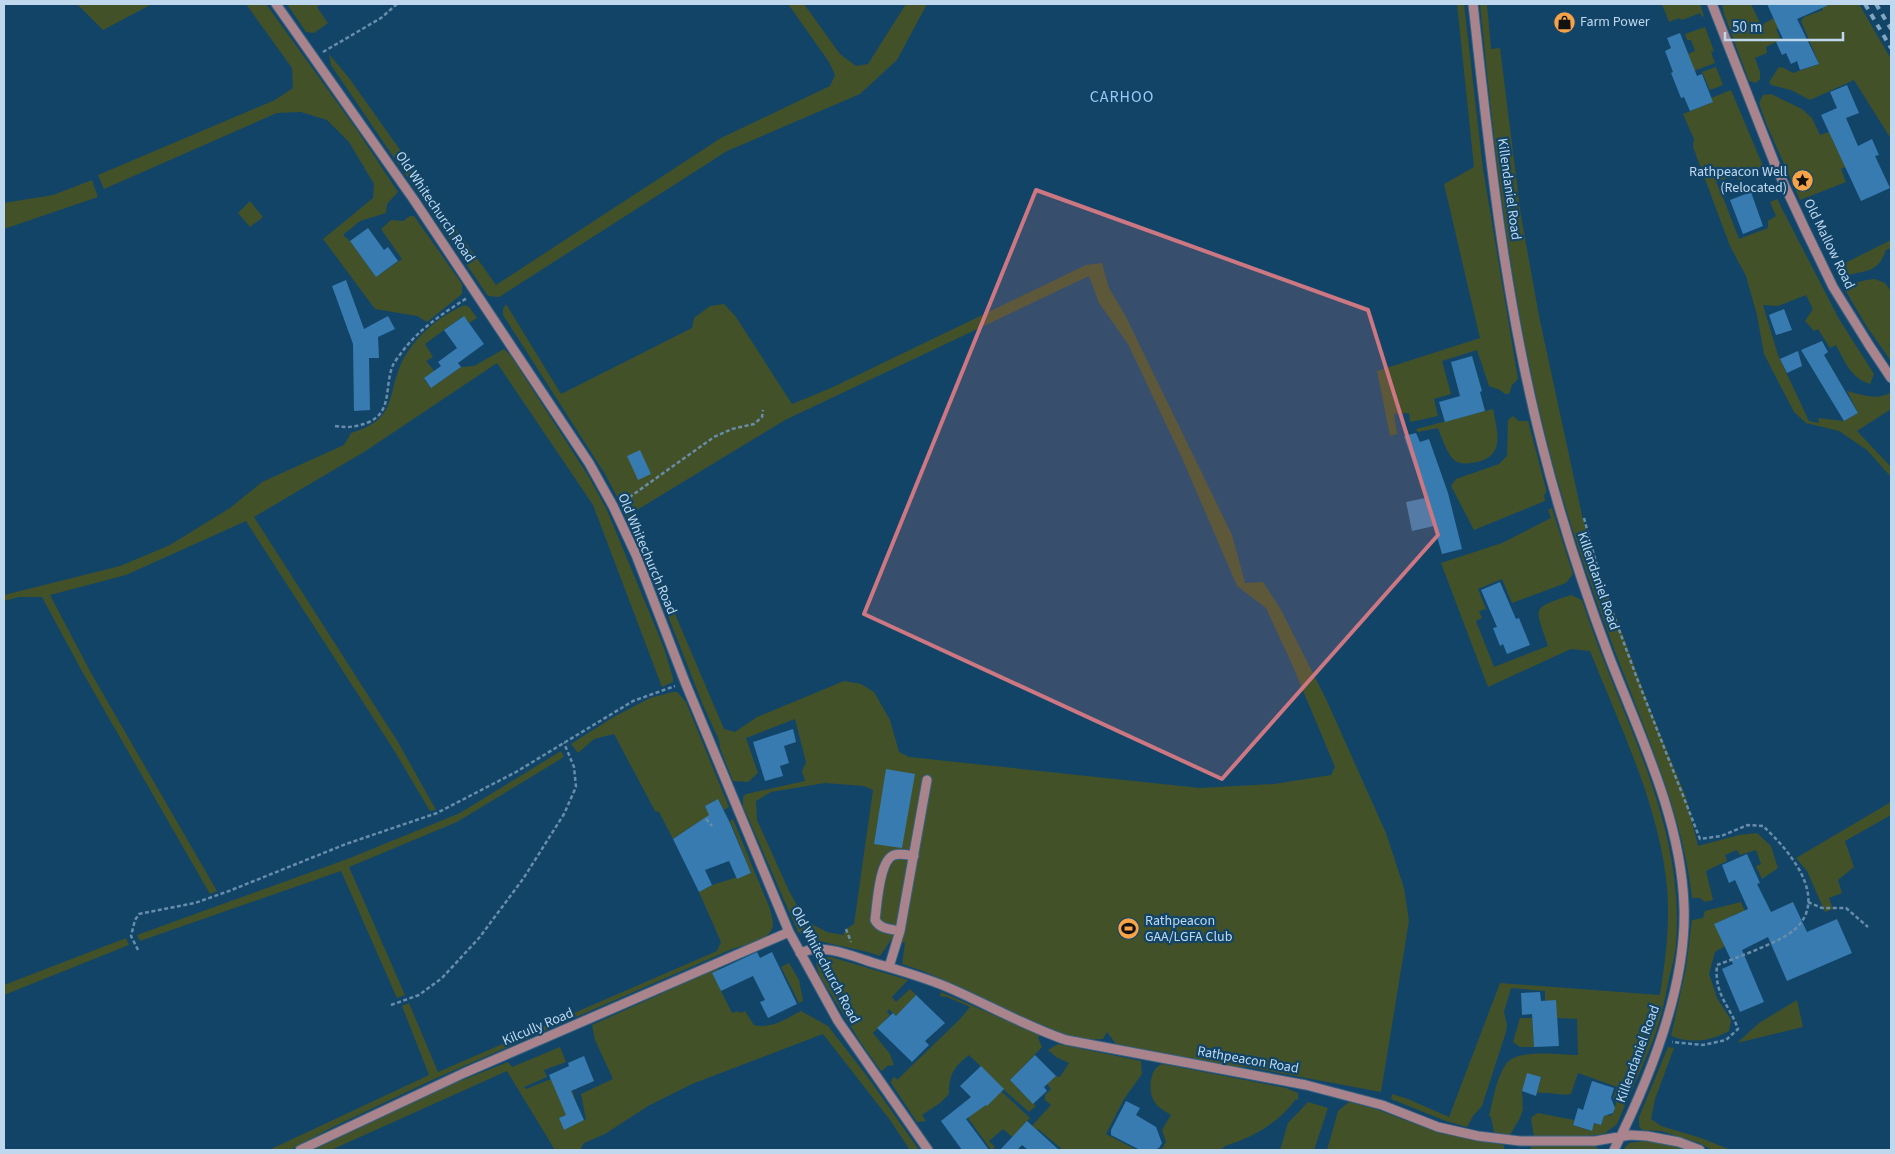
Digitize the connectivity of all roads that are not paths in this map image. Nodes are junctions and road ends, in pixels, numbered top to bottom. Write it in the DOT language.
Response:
graph roads {
  1 [pos="276,4"];
  2 [pos="1473,4"];
  3 [pos="1712,4"];
  4 [pos="1891,378"];
  5 [pos="927,780"];
  6 [pos="914,856"];
  7 [pos="900,931"];
  8 [pos="789,932"];
  9 [pos="800,954"];
  10 [pos="889,968"];
  11 [pos="1621,1136"];
  12 [pos="300,1150"];
  13 [pos="928,1150"];
  14 [pos="1614,1150"];
  15 [pos="1700,1150"];
  1 -- 8 [label="street, Old Whitechurch Road"];
  2 -- 11 [label="street, Killendaniel Road"];
  3 -- 4 [label="street, Old Mallow Road"];
  5 -- 6 [label="street"];
  6 -- 7 [label="street"];
  6 -- 7 [label="street"];
  7 -- 10 [label="street"];
  8 -- 9 [label="street, Old Whitechurch Road"];
  8 -- 12 [label="street, Kilcully Road"];
  9 -- 10 [label="street, Rathpeacon Road"];
  9 -- 13 [label="street, Old Whitechurch Road"];
  10 -- 11 [label="street, Rathpeacon Road"];
  11 -- 14 [label="street, Killendaniel Road"];
  11 -- 15 [label="street, Rathpeacon Road"];
}
